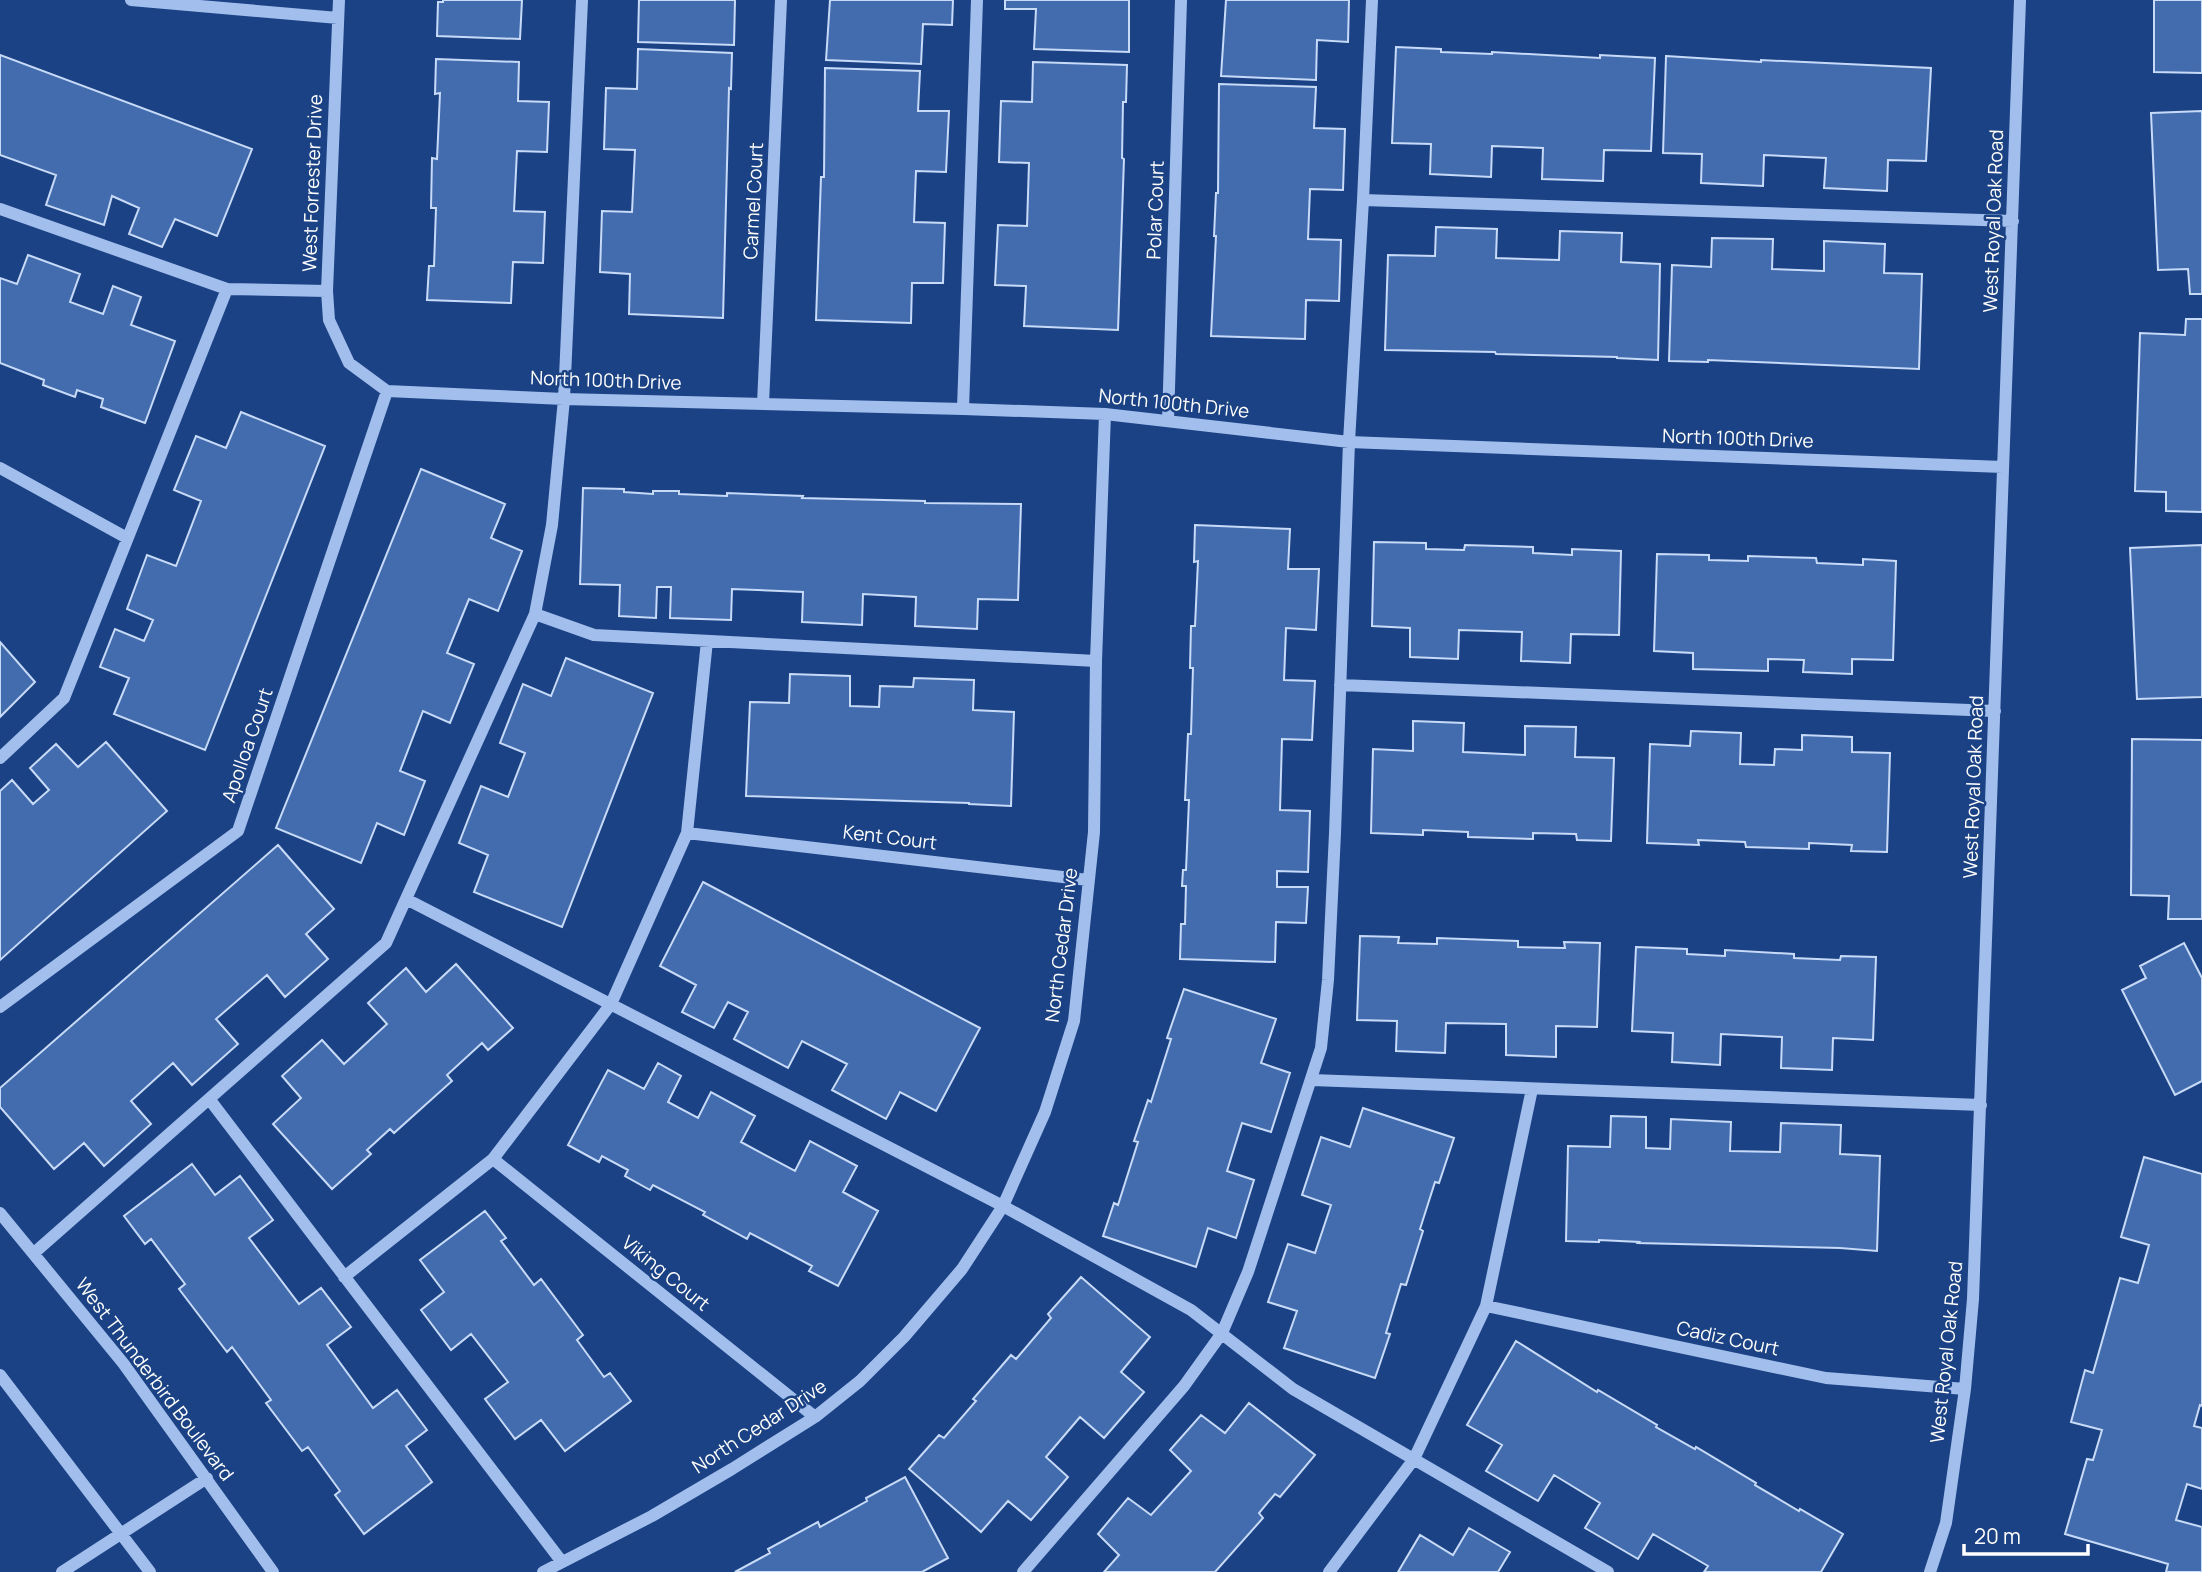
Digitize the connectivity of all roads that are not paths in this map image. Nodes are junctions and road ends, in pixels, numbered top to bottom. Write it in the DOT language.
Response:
graph roads {
  1 [pos="131,0"];
  2 [pos="339,0"];
  3 [pos="582,0"];
  4 [pos="781,0"];
  5 [pos="977,0"];
  6 [pos="1181,0"];
  7 [pos="1372,0"];
  8 [pos="2020,0"];
  9 [pos="338,18"];
  10 [pos="1363,200"];
  11 [pos="0,209"];
  12 [pos="2013,221"];
  13 [pos="227,289"];
  14 [pos="327,291"];
  15 [pos="387,391"];
  16 [pos="564,399"];
  17 [pos="763,404"];
  18 [pos="963,409"];
  19 [pos="1105,414"];
  20 [pos="1168,421"];
  21 [pos="1349,442"];
  22 [pos="2003,467"];
  23 [pos="0,468"];
  24 [pos="127,538"];
  25 [pos="535,614"];
  26 [pos="707,641"];
  27 [pos="1096,661"];
  28 [pos="1340,685"];
  29 [pos="1995,711"];
  30 [pos="0,758"];
  31 [pos="687,833"];
  32 [pos="1088,880"];
  33 [pos="408,900"];
  34 [pos="611,1004"];
  35 [pos="0,1007"];
  36 [pos="1312,1080"];
  37 [pos="1532,1088"];
  38 [pos="210,1100"];
  39 [pos="1981,1105"];
  40 [pos="492,1159"];
  41 [pos="1003,1206"];
  42 [pos="0,1213"];
  43 [pos="34,1254"];
  44 [pos="344,1277"];
  45 [pos="1486,1306"];
  46 [pos="1222,1333"];
  47 [pos="0,1375"];
  48 [pos="1965,1390"];
  49 [pos="815,1417"];
  50 [pos="1414,1459"];
  51 [pos="207,1478"];
  52 [pos="122,1534"];
  53 [pos="562,1562"];
  54 [pos="1032,1569"];
  55 [pos="62,1572"];
  56 [pos="150,1572"];
  57 [pos="273,1572"];
  58 [pos="543,1572"];
  59 [pos="1329,1572"];
  60 [pos="1608,1572"];
  61 [pos="1930,1572"];
  1 -- 9 [label="street"];
  2 -- 9 [label="street, West Forrester Drive"];
  3 -- 16 [label="street"];
  4 -- 17 [label="street, Carmel Court"];
  5 -- 18 [label="street"];
  6 -- 20 [label="street, Polar Court"];
  7 -- 10 [label="street"];
  8 -- 12 [label="street, West Royal Oak Road"];
  9 -- 14 [label="street, West Forrester Drive"];
  10 -- 12 [label="street"];
  10 -- 21 [label="street"];
  11 -- 13 [label="street"];
  12 -- 22 [label="street, West Royal Oak Road"];
  13 -- 14 [label="street"];
  13 -- 24 [label="street"];
  14 -- 15 [label="street, West Forrester Drive"];
  15 -- 16 [label="street, North 100th Drive"];
  15 -- 35 [label="street, Apolloa Court"];
  16 -- 17 [label="street, North 100th Drive"];
  16 -- 25 [label="street"];
  17 -- 18 [label="street, North 100th Drive"];
  18 -- 19 [label="street, North 100th Drive"];
  19 -- 20 [label="street, North 100th Drive"];
  19 -- 27 [label="street, North Cedar Drive"];
  20 -- 21 [label="street, North 100th Drive"];
  21 -- 22 [label="street, North 100th Drive"];
  21 -- 28 [label="street"];
  22 -- 29 [label="street, West Royal Oak Road"];
  23 -- 24 [label="street"];
  24 -- 30 [label="street"];
  25 -- 26 [label="street"];
  25 -- 33 [label="street"];
  26 -- 27 [label="street"];
  26 -- 31 [label="street"];
  27 -- 32 [label="street, North Cedar Drive"];
  28 -- 29 [label="street"];
  28 -- 36 [label="street"];
  29 -- 39 [label="street, West Royal Oak Road"];
  31 -- 32 [label="street, Kent Court"];
  31 -- 34 [label="street"];
  32 -- 41 [label="street, North Cedar Drive"];
  33 -- 34 [label="street"];
  33 -- 38 [label="street"];
  34 -- 40 [label="street"];
  34 -- 41 [label="street"];
  36 -- 37 [label="street"];
  36 -- 46 [label="street"];
  37 -- 39 [label="street"];
  37 -- 45 [label="street"];
  38 -- 43 [label="street"];
  38 -- 44 [label="street"];
  39 -- 48 [label="street, West Royal Oak Road"];
  40 -- 44 [label="street"];
  40 -- 49 [label="street, Viking Court"];
  41 -- 46 [label="street"];
  41 -- 49 [label="street, North Cedar Drive"];
  42 -- 43 [label="street, West Thunderbird Boulevard"];
  43 -- 51 [label="street, West Thunderbird Boulevard"];
  44 -- 53 [label="street"];
  45 -- 48 [label="street, Cadiz Court"];
  45 -- 50 [label="street"];
  46 -- 50 [label="street"];
  46 -- 54 [label="street"];
  47 -- 52 [label="street"];
  48 -- 61 [label="street, West Royal Oak Road"];
  49 -- 53 [label="street, North Cedar Drive"];
  50 -- 59 [label="street"];
  50 -- 60 [label="street"];
  51 -- 52 [label="street"];
  51 -- 57 [label="street, West Thunderbird Boulevard"];
  52 -- 55 [label="street"];
  52 -- 56 [label="street"];
  53 -- 58 [label="street, North Cedar Drive"];
}
